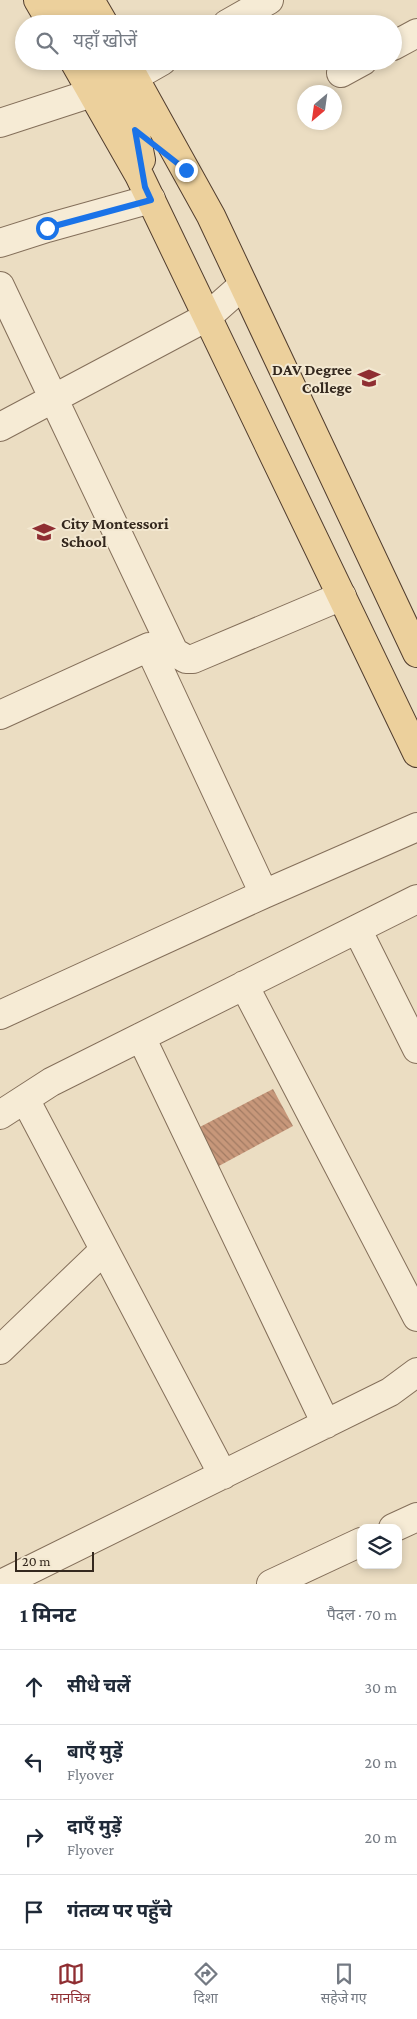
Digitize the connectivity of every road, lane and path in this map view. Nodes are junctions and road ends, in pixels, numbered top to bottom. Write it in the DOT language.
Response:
graph roads {
  1 [pos="38,0"];
  2 [pos="65,0"];
  3 [pos="90,0"];
  4 [pos="269,0"];
  5 [pos="47,15"];
  6 [pos="74,15"];
  7 [pos="99,15"];
  8 [pos="243,15"];
  9 [pos="417,33"];
  10 [pos="402,41"];
  11 [pos="95,70"];
  12 [pos="139,70"];
  13 [pos="116,79"];
  14 [pos="0,123"];
  15 [pos="135,130"];
  16 [pos="186,170"];
  17 [pos="148,193"];
  18 [pos="0,243"];
  19 [pos="243,285"];
  20 [pos="0,286"];
  21 [pos="207,317"];
  22 [pos="53,399"];
  23 [pos="0,427"];
  24 [pos="342,596"];
  25 [pos="417,654"];
  26 [pos="0,715"];
  27 [pos="417,753"];
  28 [pos="417,827"];
  29 [pos="264,894"];
  30 [pos="417,899"];
  31 [pos="357,929"];
  32 [pos="244,985"];
  33 [pos="0,1015"];
  34 [pos="140,1037"];
  35 [pos="417,1049"];
  36 [pos="24,1099"];
  37 [pos="0,1114"];
  38 [pos="104,1250"];
  39 [pos="417,1317"];
  40 [pos="0,1350"];
  41 [pos="417,1372"];
  42 [pos="326,1424"];
  43 [pos="222,1475"];
  44 [pos="417,1517"];
  45 [pos="402,1524"];
  46 [pos="357,1544"];
  47 [pos="1,1584"];
  48 [pos="271,1584"];
  1 -- 5 [label="main road"];
  2 -- 6 [label="main road"];
  3 -- 7 [label="main road"];
  4 -- 8 [label="street"];
  9 -- 10 [label="street"];
  11 -- 13 [label="main road"];
  12 -- 13 [label="street"];
  13 -- 14 [label="street"];
  13 -- 15 [label="main road"];
  13 -- 16 [label="main road"];
  13 -- 17 [label="main road"];
  15 -- 16 [label="main road"];
  15 -- 17 [label="main road"];
  16 -- 19 [label="main road"];
  17 -- 18 [label="street"];
  17 -- 21 [label="main road"];
  19 -- 21 [label="street"];
  19 -- 25 [label="main road"];
  20 -- 22 [label="street"];
  21 -- 22 [label="street"];
  21 -- 24 [label="main road"];
  22 -- 23 [label="street"];
  22 -- 24 [label="street"];
  24 -- 27 [label="main road"];
  26 -- 29 [label="street"];
  28 -- 29 [label="street"];
  29 -- 33 [label="street"];
  30 -- 31 [label="street"];
  31 -- 32 [label="street"];
  31 -- 35 [label="street"];
  32 -- 34 [label="street"];
  32 -- 39 [label="street"];
  34 -- 36 [label="street"];
  34 -- 42 [label="street"];
  36 -- 37 [label="street"];
  36 -- 38 [label="street"];
  38 -- 40 [label="street"];
  38 -- 43 [label="street"];
  41 -- 42 [label="street"];
  42 -- 43 [label="street"];
  43 -- 47 [label="street"];
  44 -- 45 [label="street"];
  46 -- 48 [label="street"];
}
